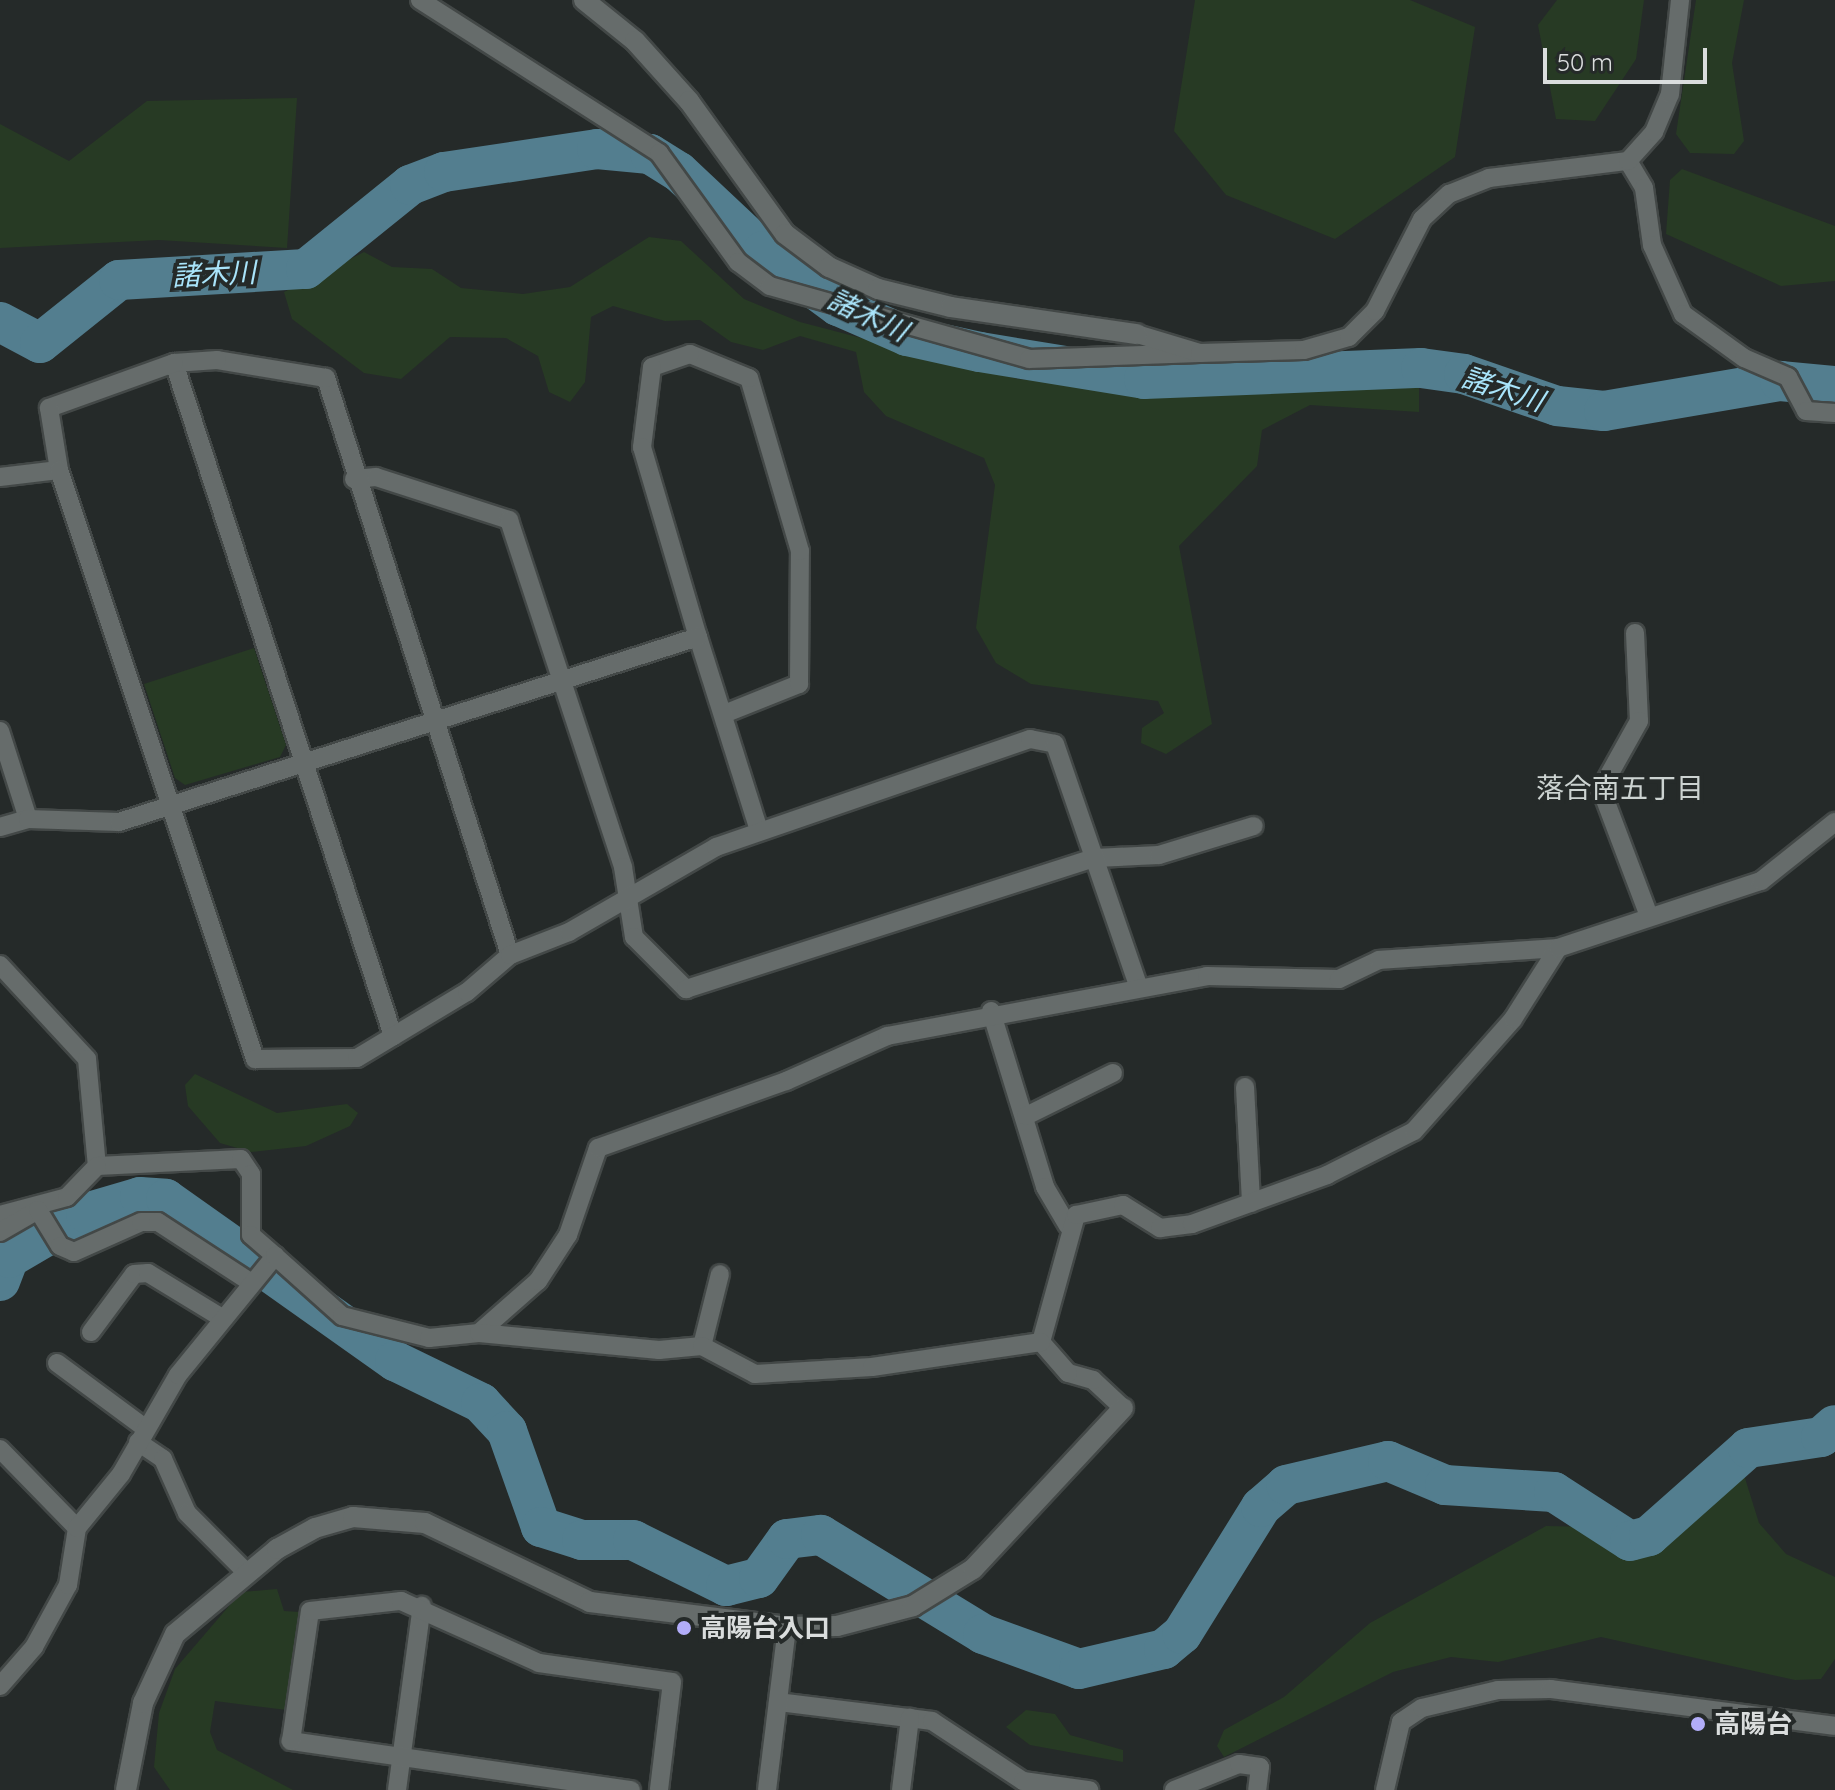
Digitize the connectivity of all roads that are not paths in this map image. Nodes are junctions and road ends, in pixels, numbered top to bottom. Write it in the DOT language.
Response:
graph roads {
  1 [pos="420,0"];
  2 [pos="584,0"];
  3 [pos="1680,0"];
  4 [pos="1628,161"];
  5 [pos="1137,334"];
  6 [pos="1200,353"];
  7 [pos="174,363"];
  8 [pos="1835,413"];
  9 [pos="59,470"];
  10 [pos="0,477"];
  11 [pos="354,479"];
  12 [pos="1635,633"];
  13 [pos="698,637"];
  14 [pos="561,679"];
  15 [pos="724,714"];
  16 [pos="430,721"];
  17 [pos="0,731"];
  18 [pos="301,763"];
  19 [pos="171,805"];
  20 [pos="28,819"];
  21 [pos="1835,822"];
  22 [pos="1254,826"];
  23 [pos="0,827"];
  24 [pos="758,827"];
  25 [pos="1095,858"];
  26 [pos="626,897"];
  27 [pos="1649,916"];
  28 [pos="1558,948"];
  29 [pos="510,955"];
  30 [pos="0,965"];
  31 [pos="1139,988"];
  32 [pos="991,1011"];
  33 [pos="393,1036"];
  34 [pos="1113,1073"];
  35 [pos="1245,1087"];
  36 [pos="1026,1116"];
  37 [pos="97,1166"];
  38 [pos="1251,1203"];
  39 [pos="0,1215"];
  40 [pos="43,1218"];
  41 [pos="1068,1226"];
  42 [pos="0,1232"];
  43 [pos="272,1259"];
  44 [pos="720,1274"];
  45 [pos="252,1280"];
  46 [pos="222,1318"];
  47 [pos="91,1332"];
  48 [pos="479,1333"];
  49 [pos="1041,1342"];
  50 [pos="702,1346"];
  51 [pos="57,1363"];
  52 [pos="1123,1408"];
  53 [pos="141,1435"];
  54 [pos="0,1449"];
  55 [pos="77,1528"];
  56 [pos="246,1572"];
  57 [pos="422,1606"];
  58 [pos="787,1627"];
  59 [pos="0,1686"];
  60 [pos="778,1702"];
  61 [pos="910,1718"];
  62 [pos="1835,1726"];
  63 [pos="402,1757"];
  64 [pos="1022,1785"];
  65 [pos="126,1790"];
  66 [pos="397,1790"];
  67 [pos="631,1790"];
  68 [pos="659,1790"];
  69 [pos="767,1790"];
  70 [pos="901,1790"];
  71 [pos="1089,1790"];
  72 [pos="1174,1790"];
  73 [pos="1257,1790"];
  74 [pos="1385,1790"];
  1 -- 6 [label="street"];
  2 -- 5 [label="street"];
  3 -- 4 [label="street"];
  4 -- 6 [label="street"];
  4 -- 8 [label="street"];
  5 -- 6 [label="street"];
  7 -- 9 [label="street"];
  7 -- 11 [label="street"];
  7 -- 18 [label="street"];
  9 -- 10 [label="street"];
  9 -- 19 [label="street"];
  11 -- 14 [label="street"];
  11 -- 16 [label="street"];
  12 -- 27 [label="street"];
  13 -- 14 [label="street"];
  13 -- 15 [label="street"];
  13 -- 15 [label="street"];
  14 -- 16 [label="street"];
  14 -- 26 [label="street"];
  15 -- 24 [label="street"];
  16 -- 18 [label="street"];
  16 -- 29 [label="street"];
  17 -- 20 [label="street"];
  18 -- 19 [label="street"];
  18 -- 33 [label="street"];
  19 -- 20 [label="street"];
  19 -- 33 [label="street"];
  20 -- 23 [label="street"];
  21 -- 27 [label="street"];
  22 -- 25 [label="street"];
  24 -- 25 [label="street"];
  24 -- 26 [label="street"];
  25 -- 26 [label="street"];
  25 -- 31 [label="street"];
  26 -- 29 [label="street"];
  27 -- 28 [label="street"];
  28 -- 31 [label="street"];
  28 -- 38 [label="street"];
  29 -- 33 [label="street"];
  30 -- 37 [label="street"];
  31 -- 32 [label="street"];
  32 -- 36 [label="street"];
  32 -- 48 [label="street"];
  34 -- 36 [label="street"];
  35 -- 38 [label="street"];
  36 -- 41 [label="street"];
  37 -- 40 [label="street"];
  37 -- 43 [label="street"];
  38 -- 41 [label="street"];
  39 -- 40 [label="street"];
  40 -- 42 [label="street"];
  40 -- 45 [label="street"];
  41 -- 49 [label="street"];
  43 -- 45 [label="street"];
  43 -- 48 [label="street"];
  44 -- 50 [label="street"];
  45 -- 46 [label="street"];
  46 -- 47 [label="street"];
  46 -- 53 [label="street"];
  48 -- 50 [label="street"];
  49 -- 50 [label="street"];
  49 -- 52 [label="street"];
  51 -- 53 [label="street"];
  52 -- 58 [label="street"];
  53 -- 55 [label="street"];
  53 -- 56 [label="street"];
  54 -- 55 [label="street"];
  55 -- 59 [label="street"];
  56 -- 58 [label="street"];
  56 -- 65 [label="street"];
  57 -- 63 [label="street"];
  57 -- 63 [label="street"];
  57 -- 68 [label="street"];
  58 -- 60 [label="street"];
  60 -- 61 [label="street"];
  60 -- 69 [label="street"];
  61 -- 64 [label="street"];
  61 -- 70 [label="street"];
  62 -- 74 [label="street"];
  63 -- 66 [label="street"];
  63 -- 67 [label="street"];
  64 -- 71 [label="street"];
  72 -- 73 [label="street"];
}
